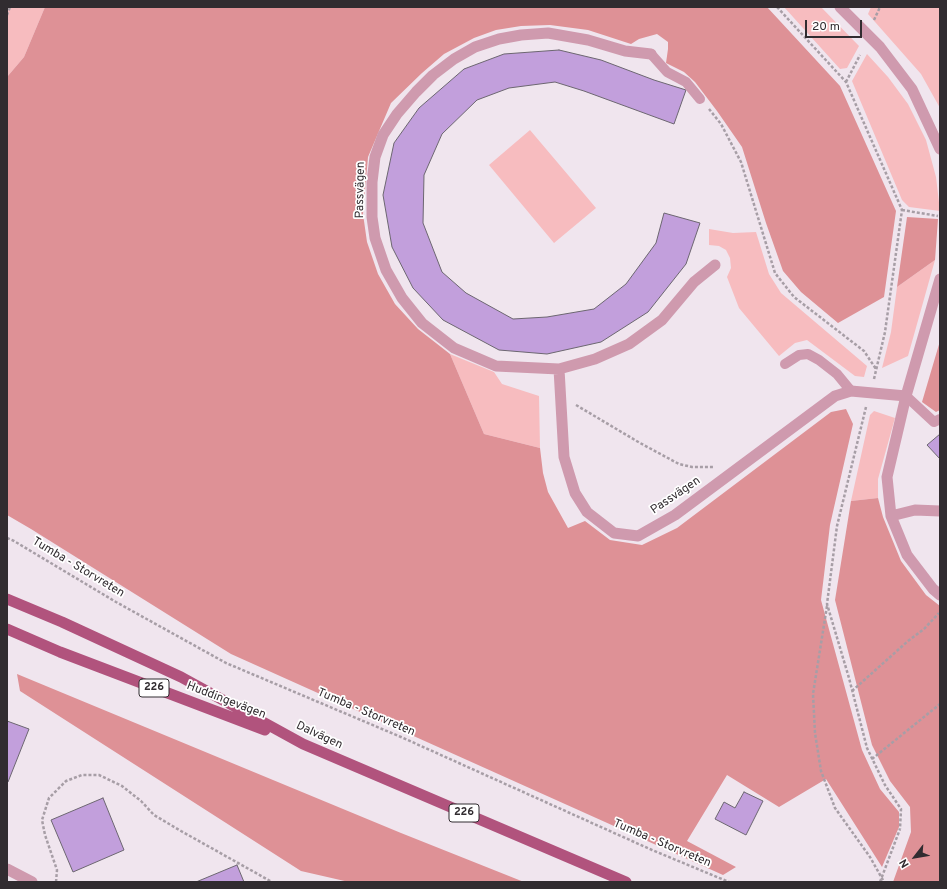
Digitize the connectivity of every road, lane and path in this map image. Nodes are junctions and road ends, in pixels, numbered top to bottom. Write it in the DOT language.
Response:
graph roads {
  1 [pos="10,7"];
  2 [pos="840,7"];
  3 [pos="880,7"];
  4 [pos="7,15"];
  5 [pos="874,20"];
  6 [pos="651,54"];
  7 [pos="860,55"];
  8 [pos="846,82"];
  9 [pos="700,99"];
  10 [pos="940,149"];
  11 [pos="902,210"];
  12 [pos="938,216"];
  13 [pos="715,265"];
  14 [pos="940,279"];
  15 [pos="785,364"];
  16 [pos="559,369"];
  17 [pos="876,370"];
  18 [pos="851,391"];
  19 [pos="560,396"];
  20 [pos="906,396"];
  21 [pos="940,419"];
  22 [pos="713,467"];
  23 [pos="940,511"];
  24 [pos="891,516"];
  25 [pos="7,538"];
  26 [pos="7,594"];
  27 [pos="940,595"];
  28 [pos="7,599"];
  29 [pos="827,604"];
  30 [pos="939,613"];
  31 [pos="62,622"];
  32 [pos="7,629"];
  33 [pos="852,692"];
  34 [pos="940,704"];
  35 [pos="303,744"];
  36 [pos="872,759"];
  37 [pos="900,830"];
  38 [pos="7,869"];
  39 [pos="32,882"];
  40 [pos="56,882"];
  41 [pos="272,882"];
  42 [pos="626,882"];
  43 [pos="729,882"];
  44 [pos="880,882"];
  45 [pos="884,882"];
  1 -- 4 [label="path"];
  2 -- 10 [label="street"];
  3 -- 5 [label="path"];
  6 -- 9 [label="lane"];
  6 -- 16 [label="street, Passvägen"];
  7 -- 8 [label="path"];
  9 -- 17 [label="path"];
  11 -- 12 [label="path"];
  13 -- 16 [label="street, Passvägen"];
  14 -- 20 [label="street"];
  15 -- 18 [label="lane"];
  16 -- 19 [label="street, Passvägen"];
  18 -- 19 [label="street, Passvägen"];
  18 -- 20 [label="street, Passvägen"];
  19 -- 22 [label="path"];
  20 -- 21 [label="lane"];
  20 -- 24 [label="street"];
  23 -- 24 [label="street"];
  24 -- 27 [label="street"];
  25 -- 43 [label="path, Tumba - Storvreten"];
  26 -- 31 [label="main road"];
  28 -- 31 [label="main road, Dalvägen / 226"];
  29 -- 45 [label="path"];
  30 -- 33 [label="path"];
  31 -- 35 [label="main road, Dalvägen / 226"];
  32 -- 35 [label="main road, Huddingevägen / 226"];
  34 -- 36 [label="path"];
  35 -- 42 [label="main road, Dalvägen / 226"];
  37 -- 44 [label="path, bridge"];
  38 -- 39 [label="street"];
  40 -- 41 [label="path"];
}
